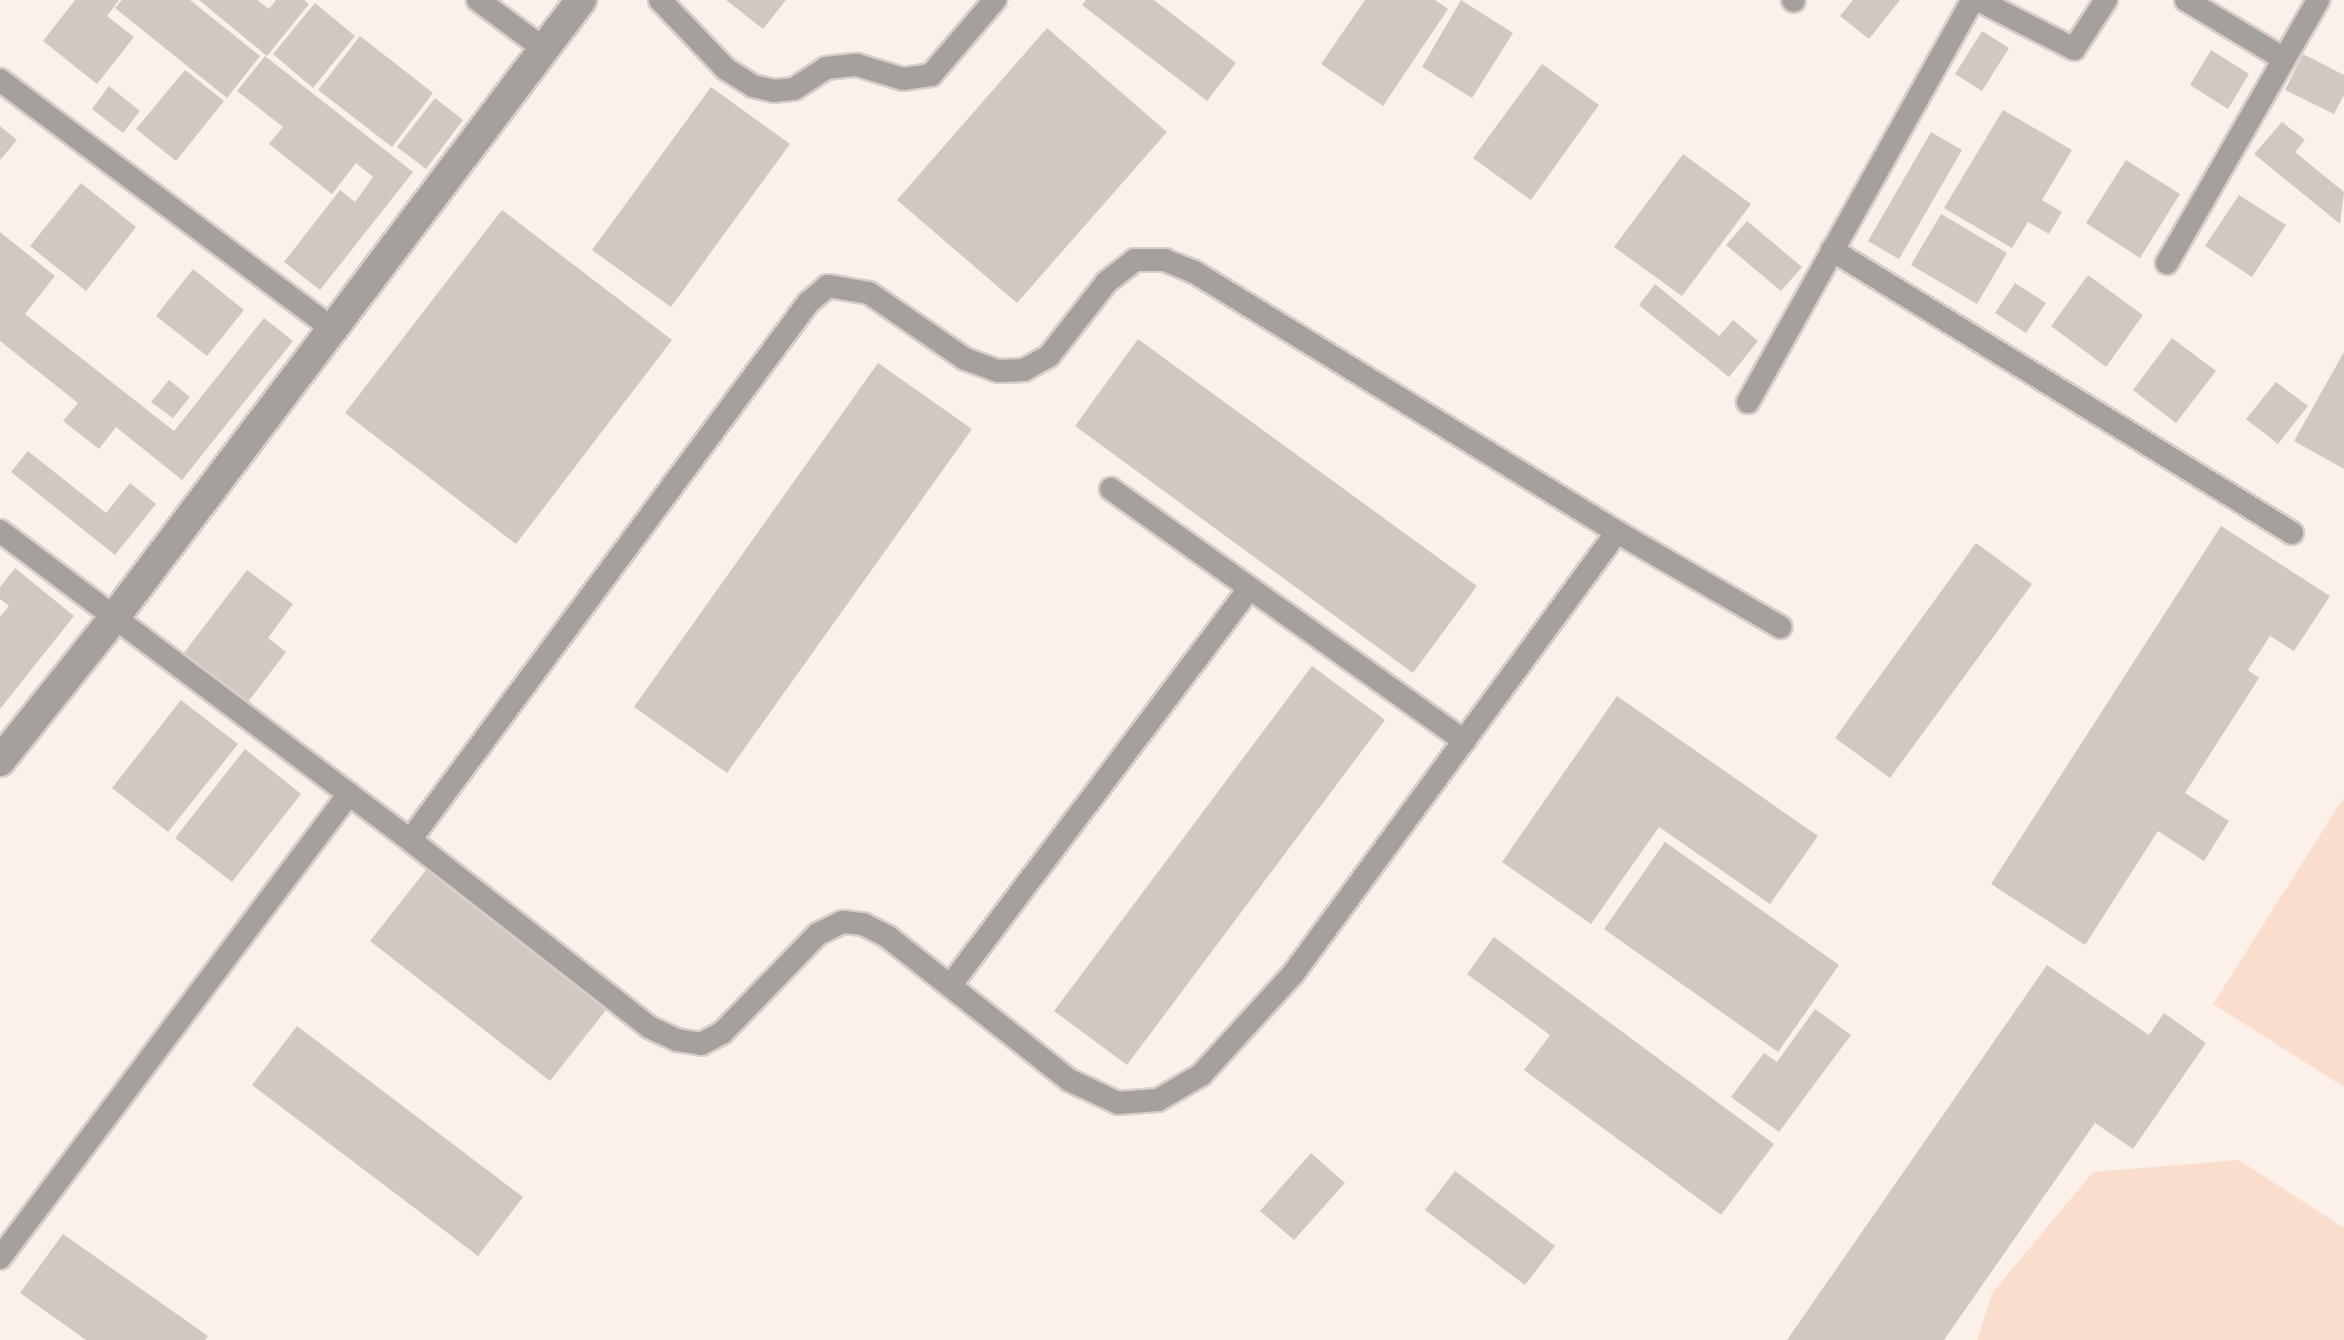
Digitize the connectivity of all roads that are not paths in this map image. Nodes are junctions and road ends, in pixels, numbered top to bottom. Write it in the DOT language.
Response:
graph roads {
  1 [pos="478,0"];
  2 [pos="581,0"];
  3 [pos="660,0"];
  4 [pos="995,0"];
  5 [pos="1976,0"];
  6 [pos="2106,0"];
  7 [pos="2186,0"];
  8 [pos="2318,0"];
  9 [pos="544,49"];
  10 [pos="2284,59"];
  11 [pos="0,80"];
  12 [pos="1832,250"];
  13 [pos="2168,263"];
  14 [pos="332,328"];
  15 [pos="1748,402"];
  16 [pos="1111,489"];
  17 [pos="0,531"];
  18 [pos="1617,532"];
  19 [pos="2292,533"];
  20 [pos="1250,588"];
  21 [pos="114,618"];
  22 [pos="1780,627"];
  23 [pos="1464,741"];
  24 [pos="0,761"];
  25 [pos="349,794"];
  26 [pos="410,840"];
  27 [pos="950,986"];
  28 [pos="0,1258"];
  1 -- 9 [label="lane"];
  2 -- 9 [label="street"];
  3 -- 4 [label="lane"];
  5 -- 6 [label="lane"];
  5 -- 12 [label="lane"];
  7 -- 10 [label="lane"];
  8 -- 10 [label="lane"];
  9 -- 14 [label="street"];
  10 -- 13 [label="lane"];
  11 -- 14 [label="lane"];
  12 -- 15 [label="lane"];
  12 -- 19 [label="lane"];
  14 -- 21 [label="street"];
  16 -- 20 [label="lane"];
  17 -- 21 [label="lane"];
  18 -- 22 [label="lane"];
  18 -- 23 [label="lane"];
  18 -- 26 [label="lane"];
  20 -- 23 [label="lane"];
  20 -- 27 [label="lane"];
  21 -- 24 [label="street"];
  21 -- 25 [label="lane"];
  23 -- 27 [label="lane"];
  25 -- 26 [label="lane"];
  25 -- 28 [label="lane"];
  26 -- 27 [label="lane"];
}
